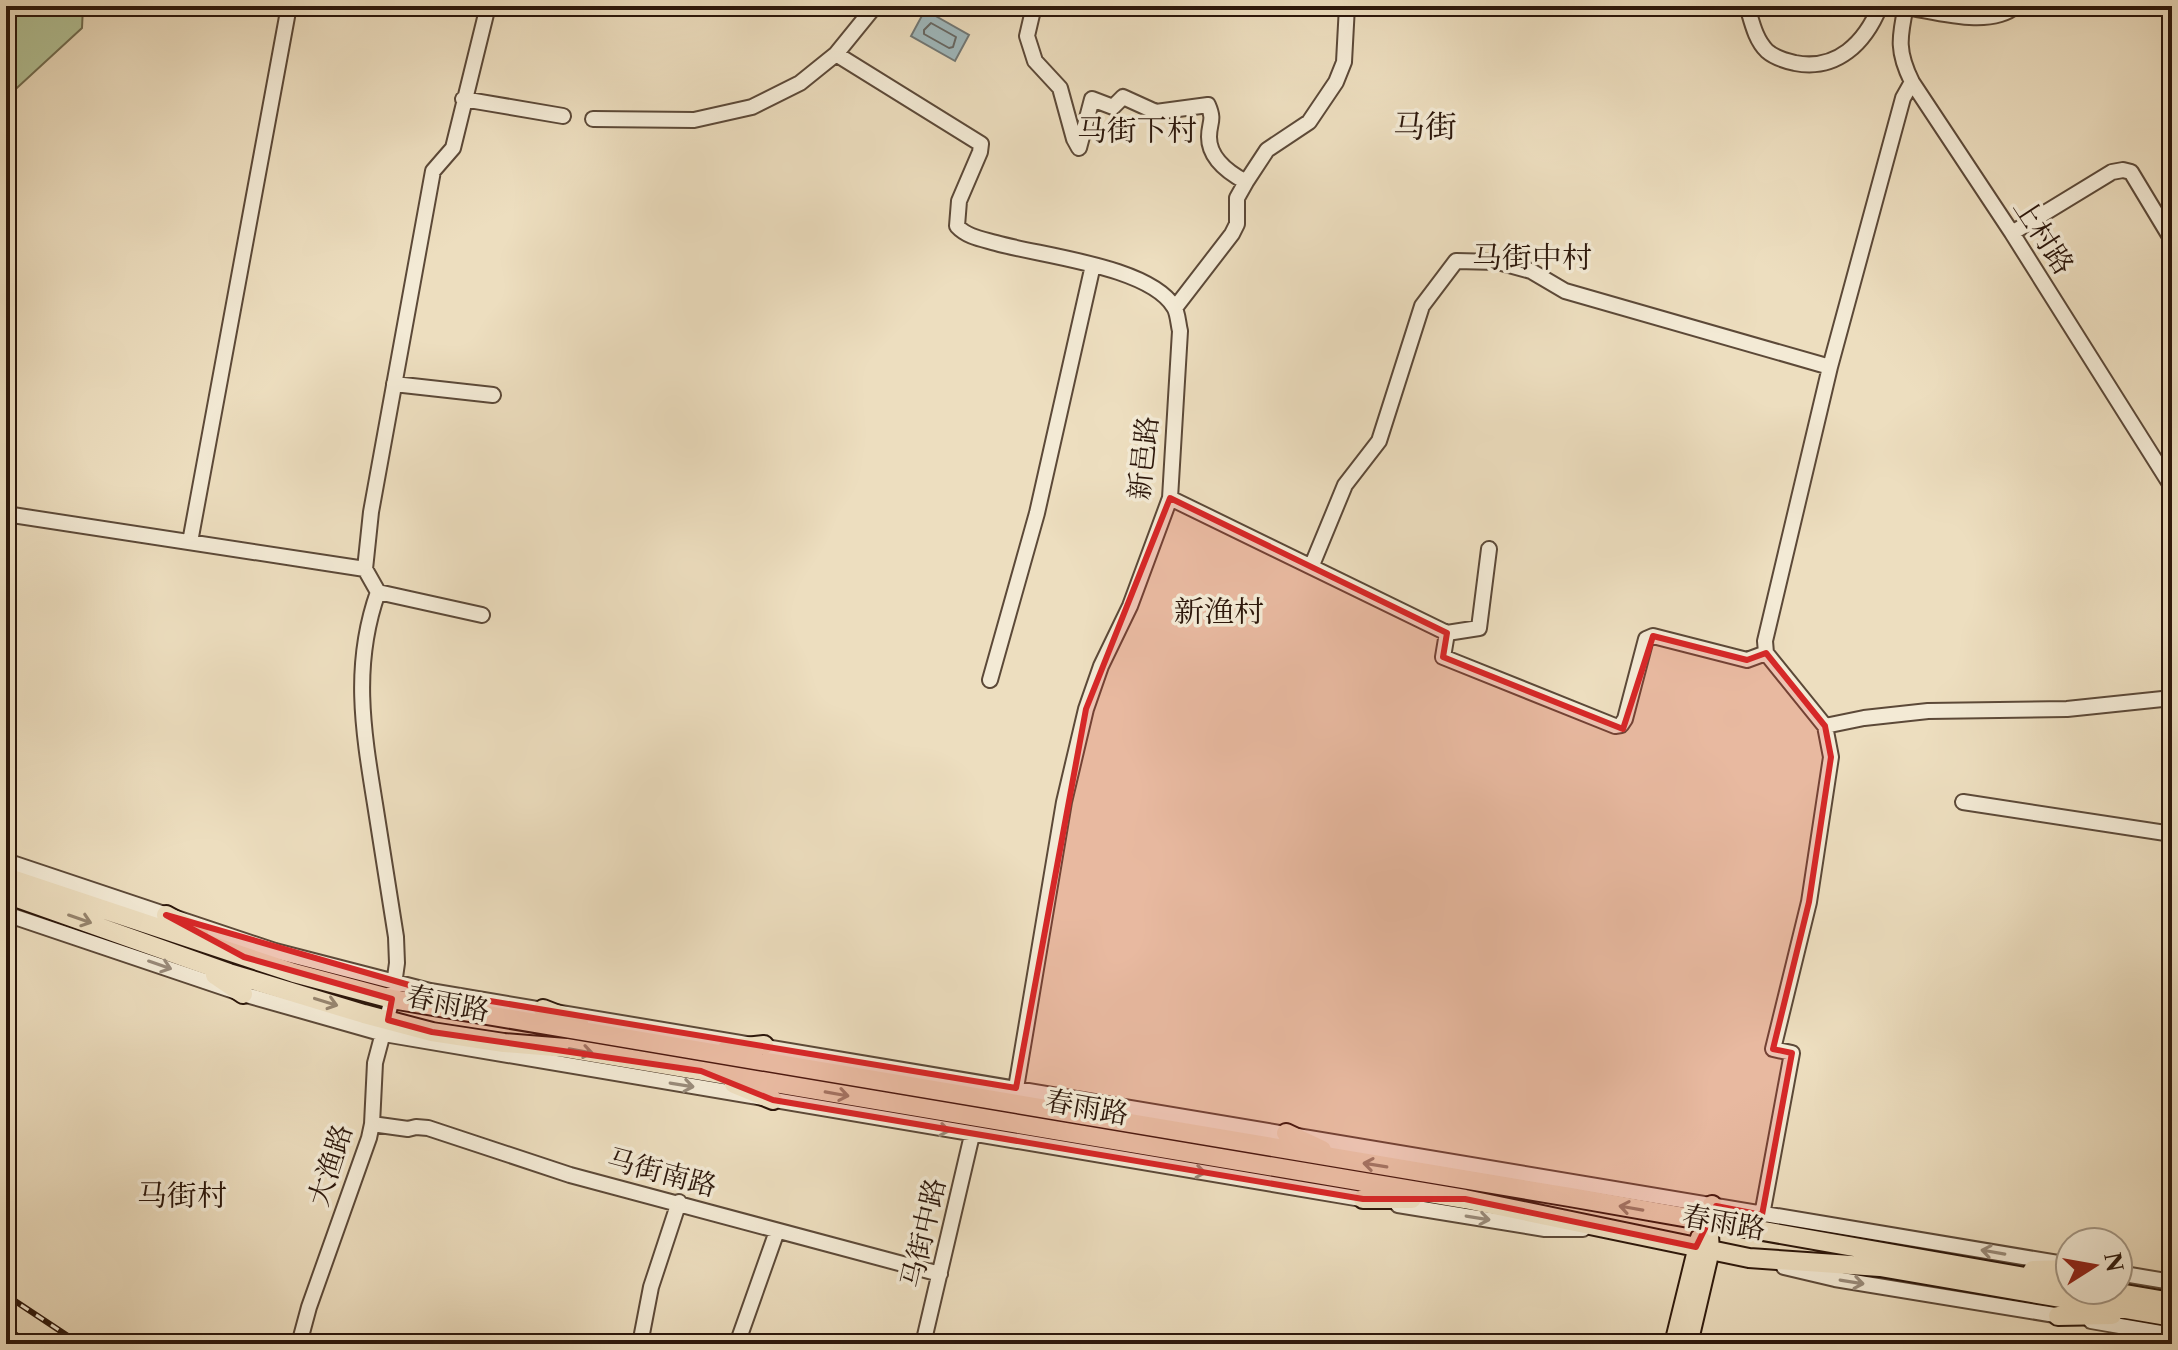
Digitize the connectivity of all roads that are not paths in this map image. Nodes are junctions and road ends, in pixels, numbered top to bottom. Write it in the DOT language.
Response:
graph roads {
  1 [pos="289,6"];
  2 [pos="488,6"];
  3 [pos="875,6"];
  4 [pos="1034,6"];
  5 [pos="1347,6"];
  6 [pos="1747,6"];
  7 [pos="1880,6"];
  8 [pos="1906,6"];
  9 [pos="2016,6"];
  10 [pos="836,54"];
  11 [pos="1912,82"];
  12 [pos="463,99"];
  13 [pos="563,116"];
  14 [pos="593,119"];
  15 [pos="1246,182"];
  16 [pos="2012,233"];
  17 [pos="2172,240"];
  18 [pos="1093,265"];
  19 [pos="1175,308"];
  20 [pos="1830,367"];
  21 [pos="394,384"];
  22 [pos="493,395"];
  23 [pos="2172,487"];
  24 [pos="1170,498"];
  25 [pos="6,514"];
  26 [pos="190,542"];
  27 [pos="1489,549"];
  28 [pos="1312,565"];
  29 [pos="365,569"];
  30 [pos="378,592"];
  31 [pos="482,615"];
  32 [pos="1447,633"];
  33 [pos="1766,653"];
  34 [pos="990,680"];
  35 [pos="2172,698"];
  36 [pos="1825,726"];
  37 [pos="1963,802"];
  38 [pos="2172,834"];
  39 [pos="6,861"];
  40 [pos="6,877"];
  41 [pos="6,894"];
  42 [pos="6,914"];
  43 [pos="166,915"];
  44 [pos="244,957"];
  45 [pos="193,960"];
  46 [pos="393,991"];
  47 [pos="243,994"];
  48 [pos="543,1009"];
  49 [pos="386,1027"];
  50 [pos="615,1037"];
  51 [pos="422,1042"];
  52 [pos="504,1043"];
  53 [pos="764,1045"];
  54 [pos="699,1051"];
  55 [pos="701,1071"];
  56 [pos="1016,1088"];
  57 [pos="773,1100"];
  58 [pos="372,1124"];
  59 [pos="1286,1133"];
  60 [pos="972,1135"];
  61 [pos="1343,1159"];
  62 [pos="1363,1199"];
  63 [pos="1465,1199"];
  64 [pos="679,1202"];
  65 [pos="1710,1213"];
  66 [pos="1762,1215"];
  67 [pos="1604,1229"];
  68 [pos="777,1231"];
  69 [pos="1703,1248"];
  70 [pos="1749,1258"];
  71 [pos="2054,1264"];
  72 [pos="2054,1268"];
  73 [pos="1984,1271"];
  74 [pos="940,1274"];
  75 [pos="2134,1276"];
  76 [pos="2054,1282"];
  77 [pos="2172,1282"];
  78 [pos="2134,1295"];
  79 [pos="2172,1302"];
  80 [pos="2152,1313"];
  81 [pos="2058,1316"];
  82 [pos="2172,1317"];
  83 [pos="2172,1335"];
  84 [pos="299,1344"];
  85 [pos="640,1344"];
  86 [pos="737,1344"];
  87 [pos="923,1344"];
  88 [pos="1674,1344"];
  89 [pos="1688,1344"];
  1 -- 26 [label="street"];
  2 -- 12 [label="street"];
  3 -- 10 [label="street"];
  4 -- 15 [label="street"];
  5 -- 15 [label="street"];
  6 -- 7 [label="street"];
  8 -- 9 [label="street"];
  8 -- 11 [label="street, 上村路"];
  10 -- 14 [label="street"];
  10 -- 18 [label="street"];
  11 -- 16 [label="street, 上村路"];
  11 -- 20 [label="street"];
  12 -- 13 [label="street"];
  12 -- 21 [label="street"];
  15 -- 19 [label="street"];
  16 -- 17 [label="street"];
  16 -- 23 [label="street, 上村路"];
  18 -- 19 [label="street"];
  18 -- 34 [label="street"];
  19 -- 24 [label="street, 新邑路"];
  20 -- 28 [label="street"];
  20 -- 33 [label="street"];
  21 -- 22 [label="street"];
  21 -- 29 [label="street"];
  24 -- 28 [label="street"];
  24 -- 56 [label="street, 新邑路"];
  25 -- 26 [label="street"];
  26 -- 29 [label="street"];
  27 -- 32 [label="street"];
  28 -- 32 [label="street"];
  29 -- 30 [label="street"];
  30 -- 31 [label="street"];
  30 -- 46 [label="street, 大渔路"];
  32 -- 33 [label="street"];
  33 -- 36 [label="street"];
  35 -- 36 [label="street"];
  36 -- 66 [label="street"];
  37 -- 38 [label="street"];
  39 -- 43 [label="street"];
  40 -- 44 [label="main road, 春雨路"];
  41 -- 45 [label="main road, 春雨路, one-way"];
  42 -- 47 [label="street, one-way"];
  43 -- 44 [label="main road"];
  43 -- 46 [label="street"];
  44 -- 46 [label="main road, 春雨路"];
  45 -- 47 [label="main road"];
  45 -- 49 [label="main road, 春雨路, one-way"];
  46 -- 48 [label="street"];
  46 -- 49 [label="street, 大渔路"];
  46 -- 50 [label="main road, 春雨路"];
  47 -- 49 [label="street"];
  48 -- 50 [label="main road"];
  48 -- 53 [label="street"];
  49 -- 51 [label="street"];
  49 -- 52 [label="main road, 春雨路"];
  49 -- 58 [label="street, 大渔路"];
  50 -- 54 [label="main road, 春雨路"];
  51 -- 52 [label="main road"];
  51 -- 57 [label="street, one-way"];
  52 -- 55 [label="main road, 春雨路, one-way"];
  53 -- 54 [label="main road"];
  53 -- 56 [label="street"];
  54 -- 61 [label="main road, 春雨路"];
  55 -- 57 [label="main road"];
  55 -- 63 [label="main road, 春雨路, one-way"];
  56 -- 59 [label="street"];
  57 -- 60 [label="street, one-way"];
  58 -- 64 [label="street, 马街南路"];
  58 -- 84 [label="street, 大渔路"];
  59 -- 61 [label="main road"];
  59 -- 65 [label="street"];
  60 -- 62 [label="street, one-way"];
  60 -- 74 [label="street, 马街中路"];
  65 -- 61 [label="main road, 春雨路, one-way"];
  62 -- 63 [label="main road"];
  62 -- 67 [label="street, one-way"];
  63 -- 67 [label="main road, 春雨路"];
  64 -- 68 [label="street, 马街南路"];
  64 -- 85 [label="street"];
  65 -- 66 [label="street"];
  65 -- 69 [label="main road"];
  65 -- 73 [label="main road, 春雨路"];
  71 -- 66 [label="street, one-way"];
  67 -- 69 [label="main road, 春雨路"];
  68 -- 74 [label="street, 马街南路"];
  68 -- 86 [label="street"];
  69 -- 70 [label="main road, 春雨路"];
  69 -- 88 [label="main road"];
  69 -- 89 [label="main road"];
  70 -- 80 [label="main road, 春雨路"];
  70 -- 81 [label="street, one-way"];
  72 -- 73 [label="main road"];
  73 -- 76 [label="main road, 春雨路"];
  74 -- 87 [label="street, 马街中路"];
  75 -- 77 [label="street"];
  78 -- 79 [label="main road"];
  80 -- 81 [label="main road"];
  80 -- 82 [label="main road, 春雨路"];
  81 -- 83 [label="street"];
}
